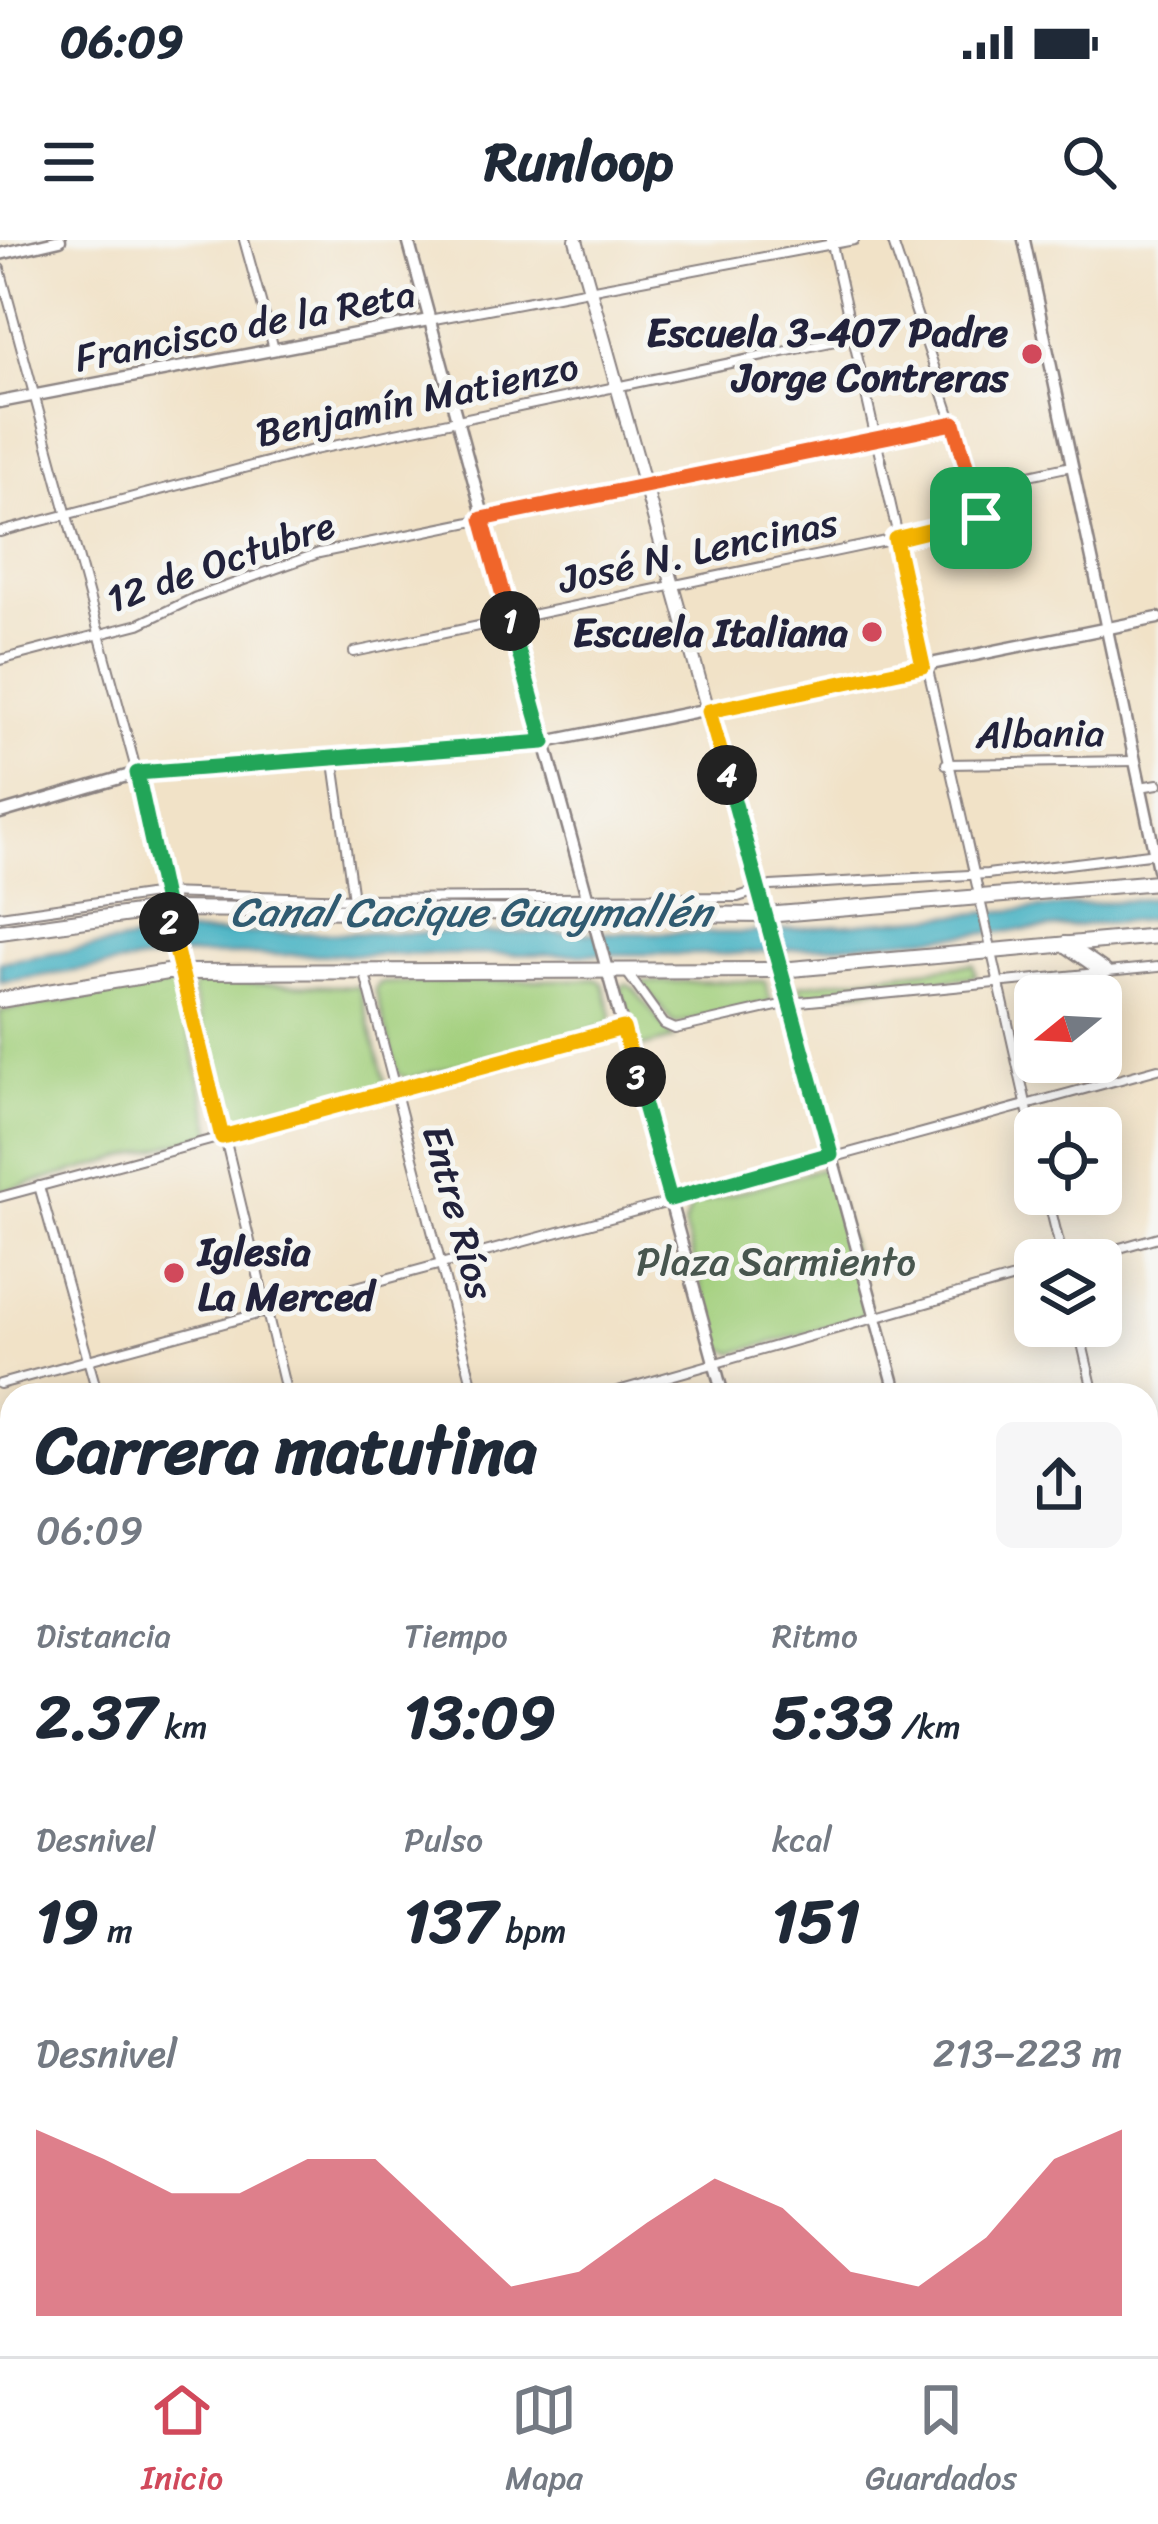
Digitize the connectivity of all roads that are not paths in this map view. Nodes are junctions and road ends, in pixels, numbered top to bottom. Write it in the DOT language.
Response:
graph roads {
  1 [pos="60,240"];
  2 [pos="244,240"];
  3 [pos="408,240"];
  4 [pos="576,240"];
  5 [pos="854,240"];
  6 [pos="892,240"];
  7 [pos="1024,240"];
  8 [pos="831,242"];
  9 [pos="0,254"];
  10 [pos="0,268"];
  11 [pos="590,290"];
  12 [pos="429,320"];
  13 [pos="850,338"];
  14 [pos="274,349"];
  15 [pos="616,386"];
  16 [pos="34,396"];
  17 [pos="0,402"];
  18 [pos="455,418"];
  19 [pos="954,423"];
  20 [pos="873,440"];
  21 [pos="1071,466"];
  22 [pos="644,486"];
  23 [pos="974,487"];
  24 [pos="67,515"];
  25 [pos="482,519"];
  26 [pos="0,532"];
  27 [pos="895,539"];
  28 [pos="673,585"];
  29 [pos="1158,618"];
  30 [pos="510,620"];
  31 [pos="1107,626"];
  32 [pos="100,634"];
  33 [pos="354,652"];
  34 [pos="0,660"];
  35 [pos="923,666"];
  36 [pos="709,711"];
  37 [pos="544,742"];
  38 [pos="333,755"];
  39 [pos="1135,761"];
  40 [pos="946,764"];
  41 [pos="137,773"];
  42 [pos="1158,784"];
  43 [pos="1141,787"];
  44 [pos="0,814"];
  45 [pos="1156,853"];
  46 [pos="1158,869"];
  47 [pos="970,873"];
  48 [pos="1158,882"];
  49 [pos="759,890"];
  50 [pos="162,892"];
  51 [pos="976,897"];
  52 [pos="353,898"];
  53 [pos="590,907"];
  54 [pos="166,909"];
  55 [pos="766,915"];
  56 [pos="0,916"];
  57 [pos="0,932"];
  58 [pos="1158,936"];
  59 [pos="773,942"];
  60 [pos="1065,944"];
  61 [pos="989,950"];
  62 [pos="1158,967"];
  63 [pos="780,970"];
  64 [pos="1104,970"];
  65 [pos="181,972"];
  66 [pos="365,974"];
  67 [pos="608,974"];
  68 [pos="628,974"];
  69 [pos="996,980"];
  70 [pos="0,1000"];
  71 [pos="790,1003"];
  72 [pos="623,1028"];
  73 [pos="1158,1069"];
  74 [pos="395,1088"];
  75 [pos="1025,1103"];
  76 [pos="1026,1107"];
  77 [pos="222,1137"];
  78 [pos="831,1154"];
  79 [pos="39,1186"];
  80 [pos="0,1197"];
  81 [pos="670,1199"];
  82 [pos="1158,1237"];
  83 [pos="1122,1247"];
  84 [pos="441,1260"];
  85 [pos="1014,1278"];
  86 [pos="266,1308"];
  87 [pos="876,1317"];
  88 [pos="1083,1347"];
  89 [pos="88,1359"];
  90 [pos="715,1363"];
  91 [pos="4,1383"];
  92 [pos="95,1383"];
  93 [pos="284,1383"];
  94 [pos="473,1383"];
  95 [pos="646,1383"];
  96 [pos="720,1383"];
  97 [pos="894,1383"];
  98 [pos="1091,1383"];
  1 -- 9 [label="street"];
  2 -- 14 [label="street"];
  3 -- 12 [label="street"];
  4 -- 11 [label="main road"];
  5 -- 8 [label="street, Francisco de la Reta"];
  6 -- 19 [label="street"];
  7 -- 21 [label="street"];
  8 -- 11 [label="street, Francisco de la Reta"];
  8 -- 13 [label="street"];
  10 -- 16 [label="street"];
  11 -- 12 [label="street, Francisco de la Reta"];
  11 -- 15 [label="main road"];
  12 -- 14 [label="street, Francisco de la Reta"];
  12 -- 18 [label="street"];
  13 -- 15 [label="street, Benjamín Matienzo"];
  13 -- 20 [label="street"];
  14 -- 16 [label="street, Francisco de la Reta"];
  15 -- 18 [label="street, Benjamín Matienzo"];
  15 -- 22 [label="main road"];
  16 -- 17 [label="street, Francisco de la Reta"];
  16 -- 24 [label="street"];
  18 -- 24 [label="street, Benjamín Matienzo"];
  18 -- 25 [label="street"];
  19 -- 20 [label="street, 12 de Octubre"];
  19 -- 23 [label="street"];
  20 -- 22 [label="street, 12 de Octubre"];
  20 -- 27 [label="street"];
  21 -- 23 [label="street"];
  21 -- 31 [label="street"];
  22 -- 25 [label="street, 12 de Octubre"];
  22 -- 28 [label="main road"];
  23 -- 27 [label="street, José N. Lencinas"];
  24 -- 26 [label="street, Benjamín Matienzo"];
  24 -- 32 [label="street"];
  25 -- 30 [label="street"];
  25 -- 32 [label="street, 12 de Octubre"];
  27 -- 28 [label="street, José N. Lencinas"];
  27 -- 35 [label="street"];
  28 -- 30 [label="street, José N. Lencinas"];
  28 -- 36 [label="main road"];
  29 -- 31 [label="street"];
  30 -- 33 [label="street, José N. Lencinas"];
  30 -- 37 [label="street"];
  31 -- 35 [label="street"];
  31 -- 39 [label="street"];
  32 -- 34 [label="street, 12 de Octubre"];
  32 -- 41 [label="street"];
  35 -- 36 [label="street"];
  35 -- 40 [label="street"];
  36 -- 37 [label="street"];
  36 -- 49 [label="main road"];
  37 -- 38 [label="street"];
  37 -- 53 [label="street"];
  38 -- 41 [label="street"];
  38 -- 52 [label="street"];
  39 -- 40 [label="street, Albania"];
  39 -- 43 [label="street"];
  40 -- 47 [label="street"];
  41 -- 44 [label="street"];
  41 -- 50 [label="street"];
  42 -- 43 [label="street, Albania"];
  43 -- 45 [label="street"];
  45 -- 46 [label="street"];
  45 -- 47 [label="street"];
  47 -- 49 [label="street"];
  47 -- 51 [label="street"];
  48 -- 51 [label="main road"];
  49 -- 53 [label="street"];
  49 -- 55 [label="main road"];
  50 -- 52 [label="street"];
  50 -- 54 [label="street"];
  50 -- 56 [label="street"];
  51 -- 55 [label="main road"];
  51 -- 61 [label="street"];
  52 -- 53 [label="street"];
  53 -- 54 [label="main road"];
  53 -- 55 [label="main road"];
  53 -- 67 [label="street"];
  54 -- 57 [label="main road"];
  54 -- 65 [label="street"];
  55 -- 59 [label="main road"];
  58 -- 60 [label="main road"];
  59 -- 63 [label="street"];
  60 -- 61 [label="main road"];
  60 -- 64 [label="main road"];
  61 -- 63 [label="main road"];
  61 -- 69 [label="street"];
  62 -- 64 [label="street"];
  63 -- 68 [label="main road"];
  63 -- 71 [label="street"];
  64 -- 69 [label="street"];
  65 -- 66 [label="main road"];
  65 -- 70 [label="main road"];
  65 -- 77 [label="street"];
  66 -- 67 [label="main road"];
  66 -- 74 [label="street, Entre Ríos"];
  67 -- 68 [label="main road"];
  67 -- 72 [label="street"];
  68 -- 71 [label="street"];
  69 -- 71 [label="street"];
  69 -- 75 [label="street"];
  71 -- 78 [label="street"];
  72 -- 74 [label="street"];
  72 -- 81 [label="street"];
  73 -- 75 [label="street"];
  74 -- 77 [label="street"];
  74 -- 84 [label="street, Entre Ríos"];
  75 -- 76 [label="street"];
  75 -- 78 [label="street"];
  77 -- 79 [label="street"];
  77 -- 86 [label="street"];
  78 -- 81 [label="street"];
  78 -- 87 [label="street"];
  79 -- 80 [label="street"];
  79 -- 89 [label="street"];
  81 -- 84 [label="street"];
  81 -- 90 [label="street"];
  82 -- 83 [label="street"];
  84 -- 86 [label="street"];
  84 -- 94 [label="street, Entre Ríos"];
  85 -- 87 [label="street"];
  86 -- 89 [label="street"];
  86 -- 93 [label="street"];
  87 -- 90 [label="street"];
  87 -- 97 [label="street"];
  88 -- 98 [label="street"];
  89 -- 91 [label="street"];
  89 -- 92 [label="street"];
  90 -- 95 [label="street"];
  90 -- 96 [label="street"];
}
